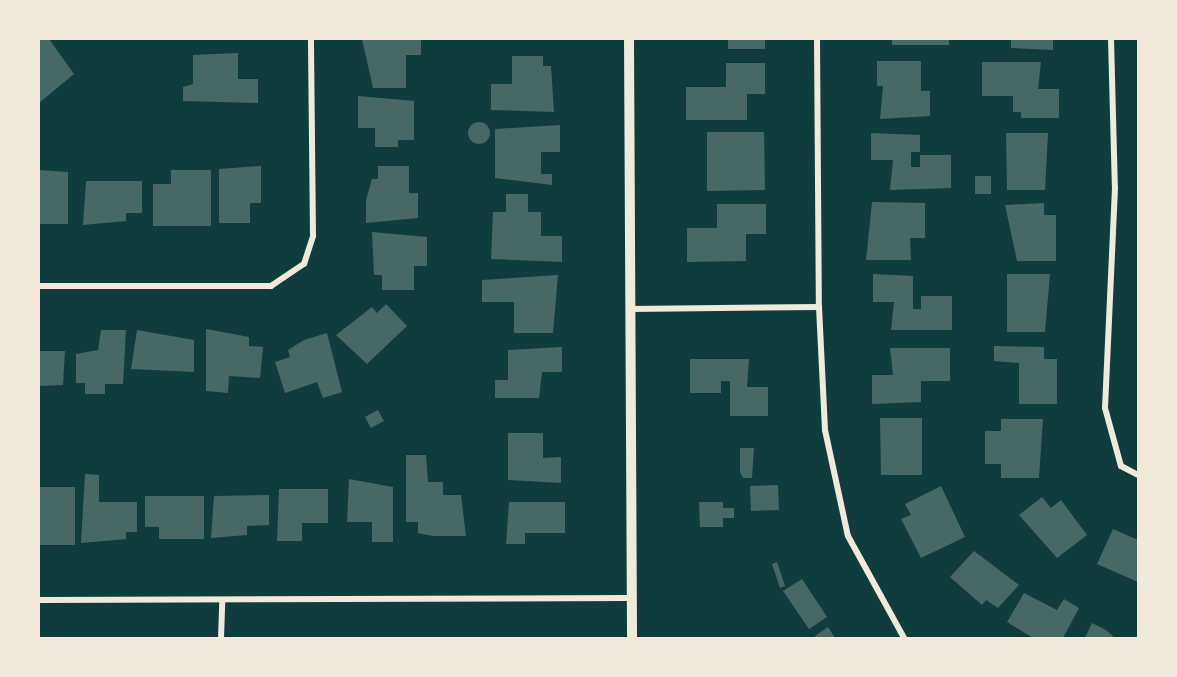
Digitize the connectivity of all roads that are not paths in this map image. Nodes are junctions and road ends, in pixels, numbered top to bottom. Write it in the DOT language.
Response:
graph roads {
  1 [pos="311,39"];
  2 [pos="629,39"];
  3 [pos="817,39"];
  4 [pos="1111,39"];
  5 [pos="39,286"];
  6 [pos="819,307"];
  7 [pos="628,309"];
  8 [pos="1138,475"];
  9 [pos="631,598"];
  10 [pos="39,600"];
  11 [pos="222,601"];
  12 [pos="221,638"];
  13 [pos="632,638"];
  14 [pos="904,638"];
  1 -- 5 [label="street"];
  2 -- 7 [label="street"];
  3 -- 6 [label="street"];
  4 -- 8 [label="street"];
  6 -- 7 [label="street"];
  6 -- 14 [label="street"];
  7 -- 9 [label="street"];
  9 -- 11 [label="street"];
  9 -- 13 [label="street"];
  10 -- 11 [label="street"];
  11 -- 12 [label="street"];
}
